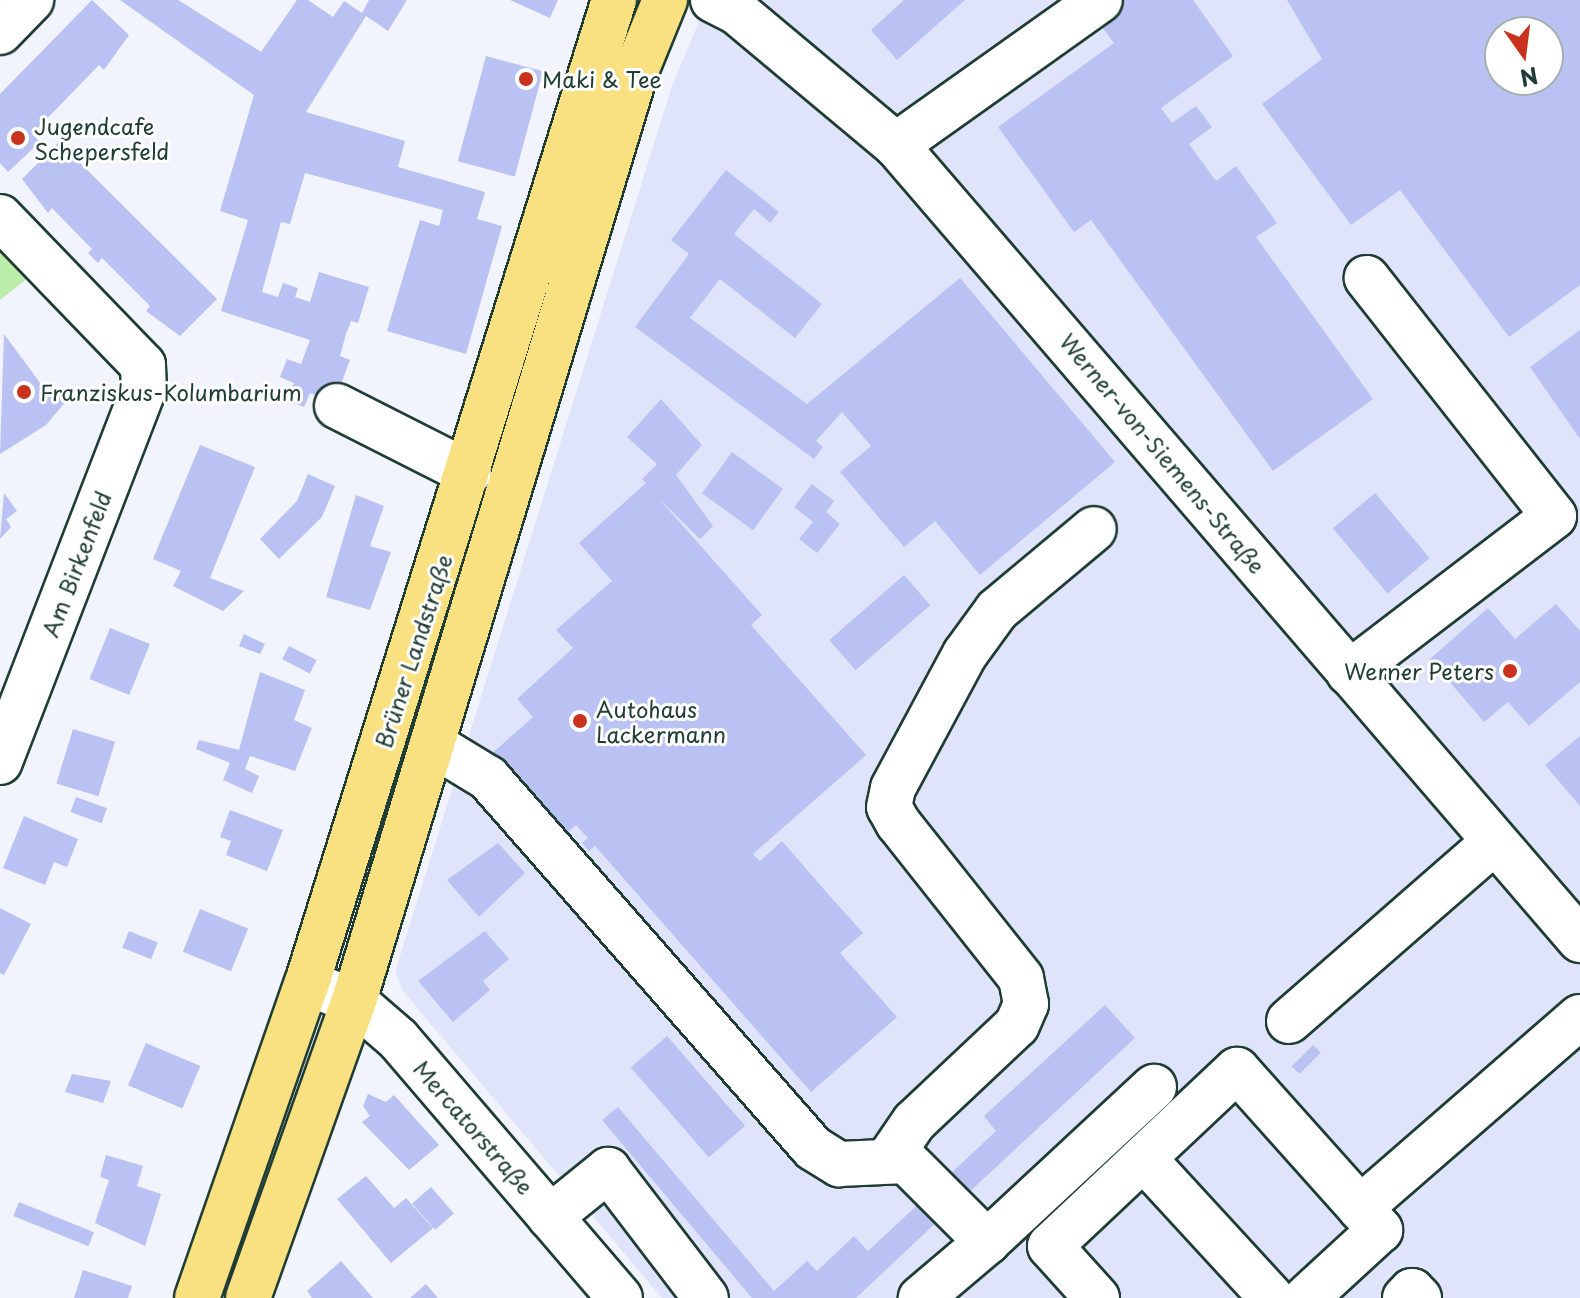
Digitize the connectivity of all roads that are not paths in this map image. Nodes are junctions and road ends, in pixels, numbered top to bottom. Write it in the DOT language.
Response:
graph roads {
  1 [pos="31,0"];
  2 [pos="614,0"];
  3 [pos="665,0"];
  4 [pos="713,0"];
  5 [pos="1100,0"];
  6 [pos="0,32"];
  7 [pos="896,145"];
  8 [pos="0,217"];
  9 [pos="1367,278"];
  10 [pos="337,406"];
  11 [pos="469,473"];
  12 [pos="1567,522"];
  13 [pos="1094,529"];
  14 [pos="1349,673"];
  15 [pos="432,744"];
  16 [pos="0,762"];
  17 [pos="1493,843"];
  18 [pos="1580,940"];
  19 [pos="307,983"];
  20 [pos="354,1001"];
  21 [pos="1580,1017"];
  22 [pos="1289,1021"];
  23 [pos="1154,1087"];
  24 [pos="1144,1159"];
  25 [pos="888,1160"];
  26 [pos="1360,1208"];
  27 [pos="550,1217"];
  28 [pos="987,1242"];
  29 [pos="197,1298"];
  30 [pos="248,1298"];
  31 [pos="620,1298"];
  32 [pos="706,1298"];
  33 [pos="921,1298"];
  34 [pos="1097,1298"];
  35 [pos="1272,1298"];
  36 [pos="1306,1298"];
  37 [pos="1405,1298"];
  38 [pos="1419,1298"];
  1 -- 6 [label="street"];
  2 -- 11 [label="main road, Brüner Landstraße"];
  3 -- 15 [label="main road, Brüner Landstraße"];
  4 -- 7 [label="street, Werner-von-Siemens-Straße"];
  5 -- 7 [label="street"];
  7 -- 14 [label="street, Werner-von-Siemens-Straße"];
  8 -- 16 [label="street, Am Birkenfeld"];
  9 -- 12 [label="street"];
  10 -- 11 [label="street"];
  11 -- 19 [label="main road, Brüner Landstraße"];
  12 -- 14 [label="street"];
  13 -- 25 [label="street"];
  14 -- 17 [label="street, Werner-von-Siemens-Straße"];
  15 -- 20 [label="main road, Brüner Landstraße"];
  15 -- 25 [label="street"];
  17 -- 18 [label="street, Werner-von-Siemens-Straße"];
  17 -- 22 [label="street"];
  19 -- 20 [label="street, Mercatorstraße"];
  19 -- 29 [label="main road, Brüner Landstraße"];
  20 -- 27 [label="street, Mercatorstraße"];
  20 -- 30 [label="main road, Brüner Landstraße"];
  21 -- 26 [label="street"];
  23 -- 28 [label="street"];
  24 -- 26 [label="street"];
  24 -- 34 [label="street"];
  24 -- 35 [label="street"];
  25 -- 28 [label="street"];
  26 -- 36 [label="street"];
  27 -- 31 [label="street, Mercatorstraße"];
  27 -- 32 [label="street"];
  28 -- 33 [label="street"];
  37 -- 38 [label="street"];
}
